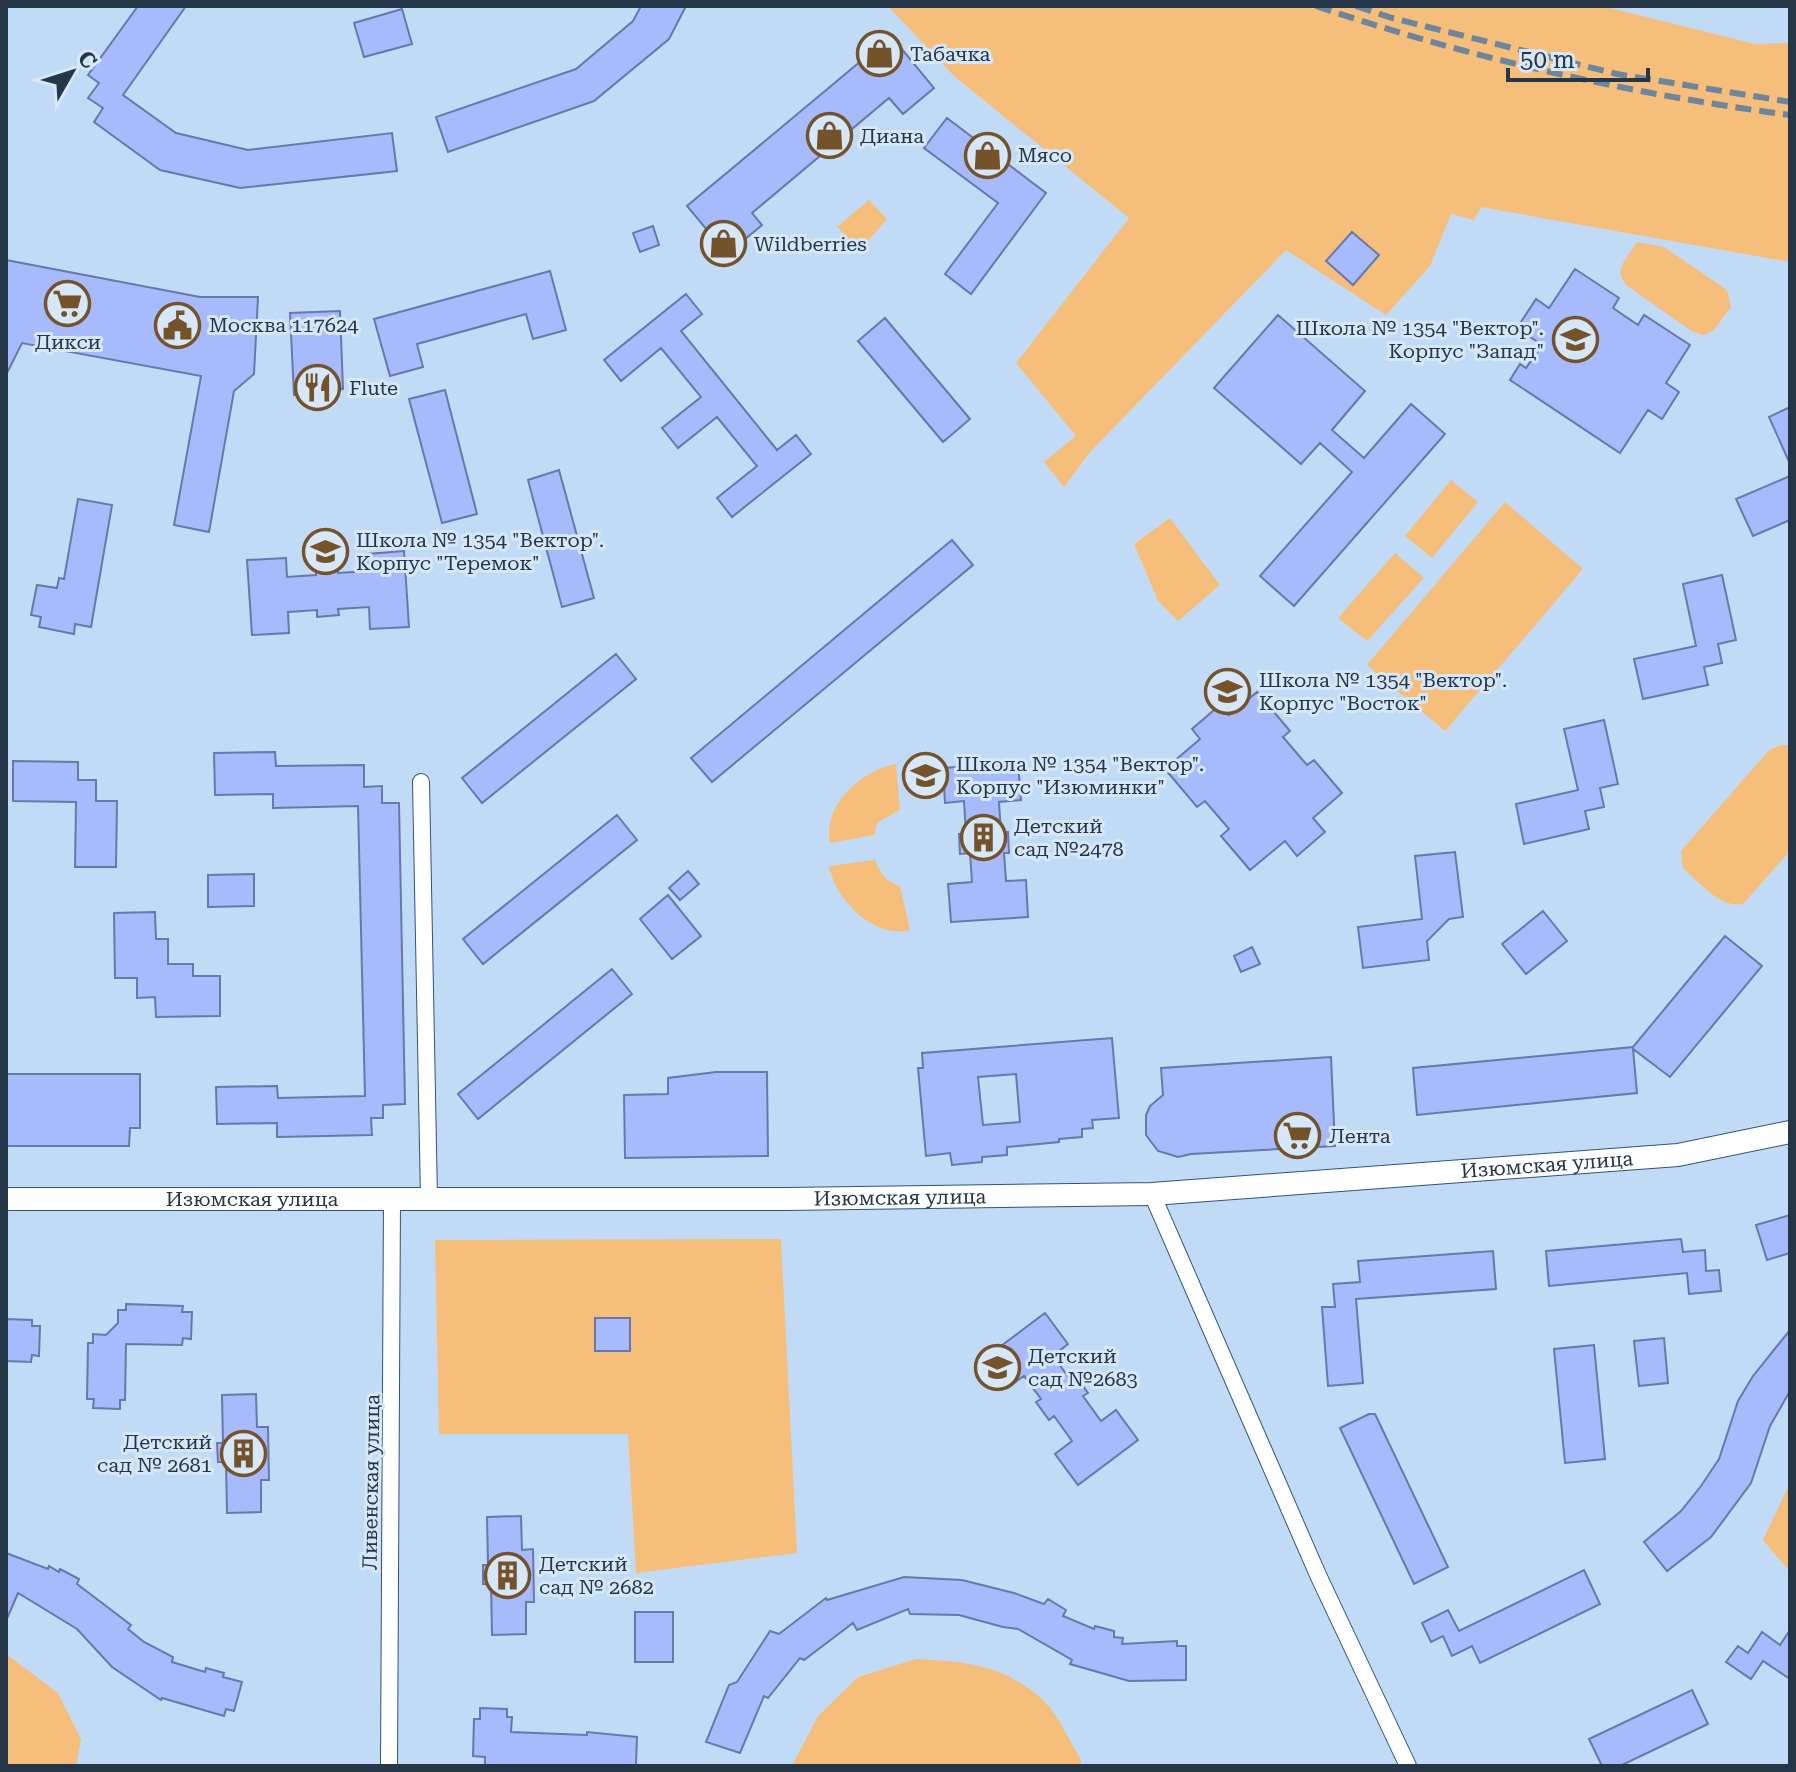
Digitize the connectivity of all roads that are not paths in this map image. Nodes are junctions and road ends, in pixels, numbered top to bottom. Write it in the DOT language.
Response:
graph roads {
  1 [pos="421,782"];
  2 [pos="1790,1132"];
  3 [pos="1152,1194"];
  4 [pos="6,1199"];
  5 [pos="392,1199"];
  6 [pos="429,1199"];
  7 [pos="389,1766"];
  8 [pos="1408,1766"];
  1 -- 6 [label="street"];
  2 -- 3 [label="street, Изюмская улица"];
  3 -- 6 [label="street, Изюмская улица"];
  3 -- 8 [label="street"];
  4 -- 5 [label="street, Изюмская улица"];
  5 -- 6 [label="street, Изюмская улица"];
  5 -- 7 [label="street, Ливенская улица"];
}
